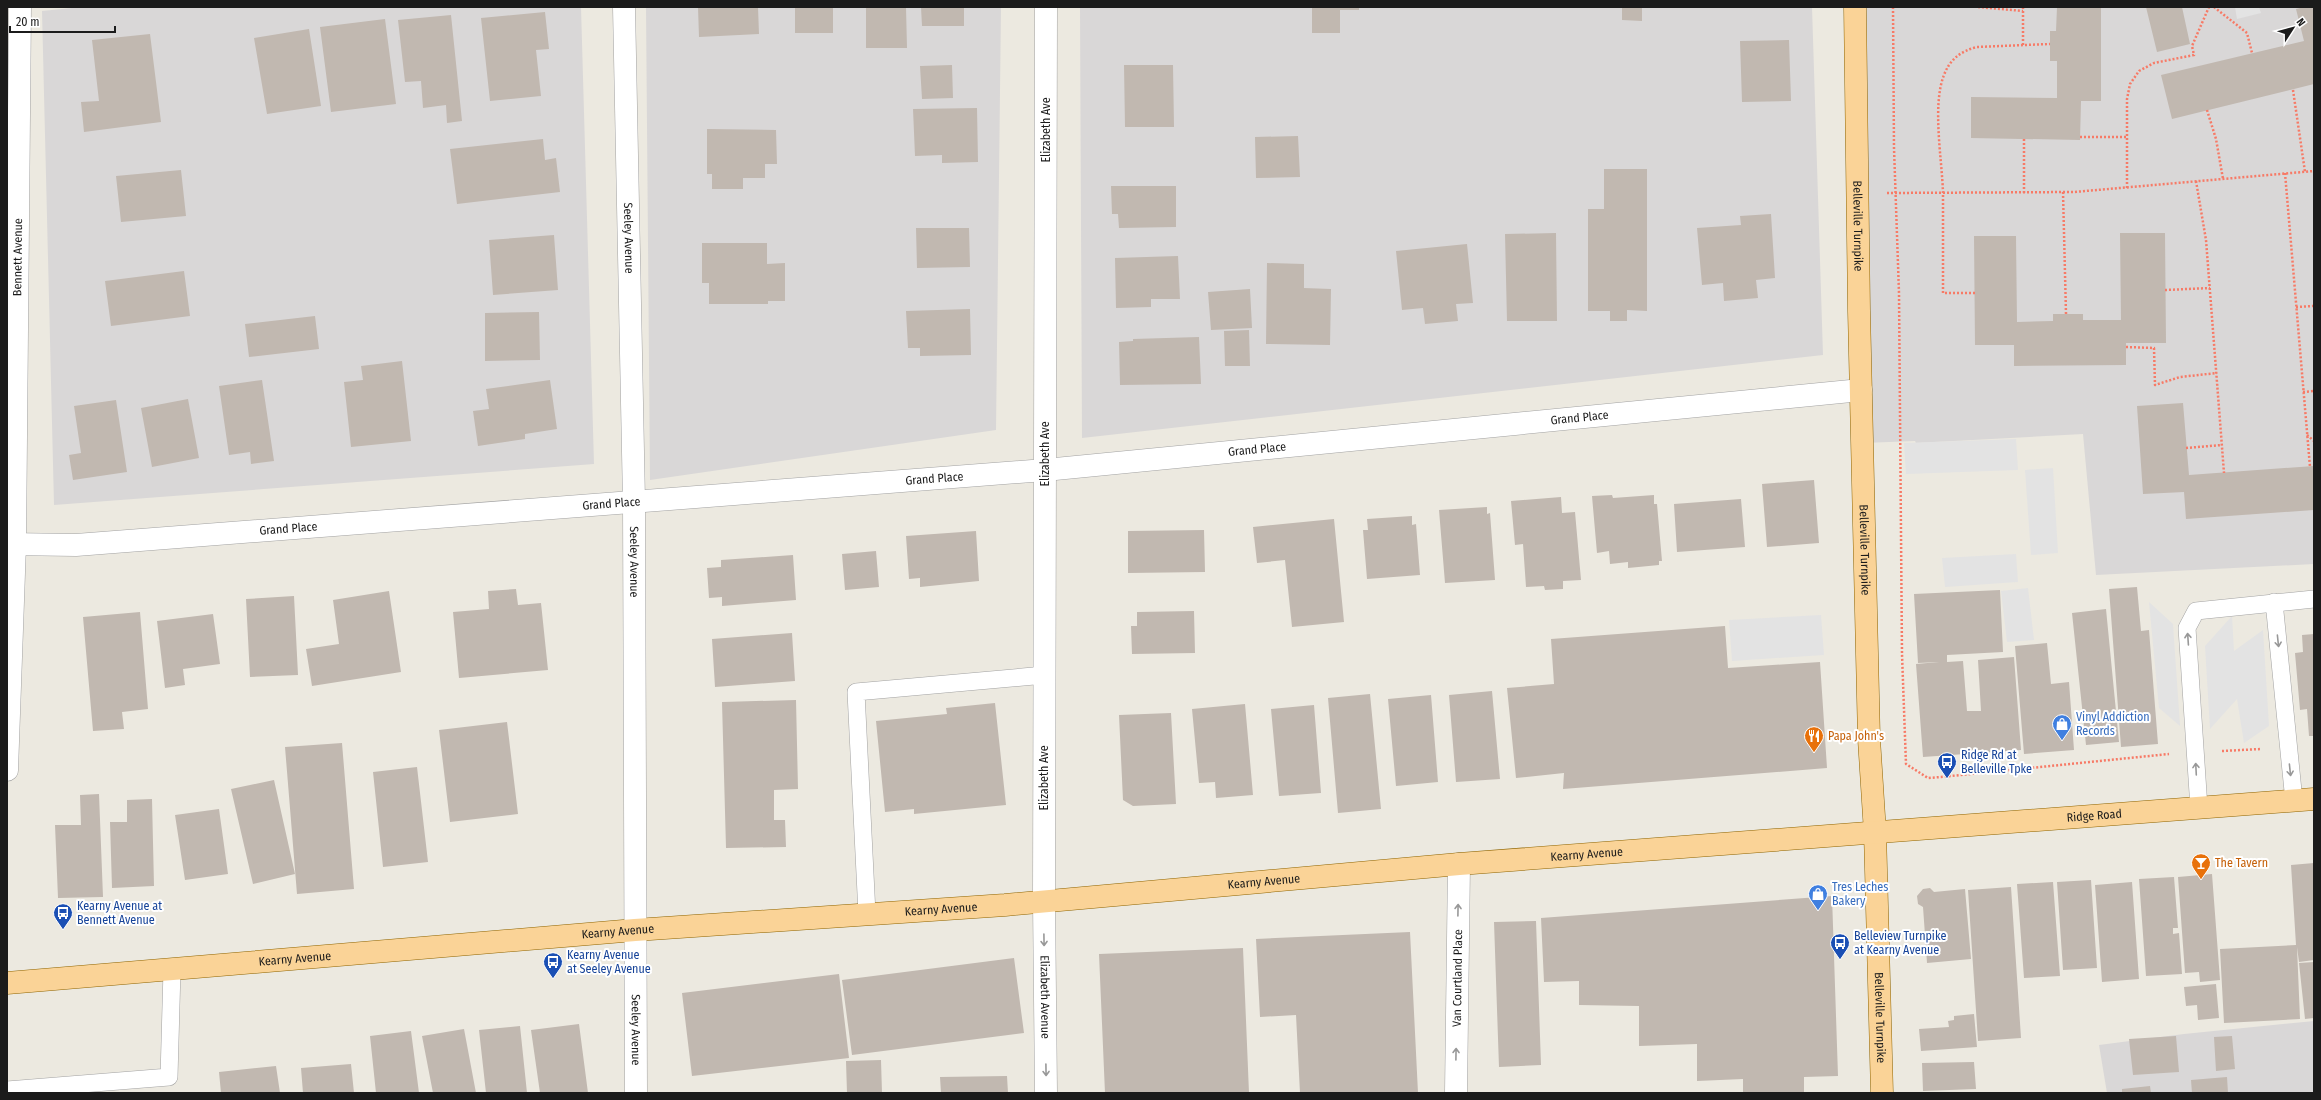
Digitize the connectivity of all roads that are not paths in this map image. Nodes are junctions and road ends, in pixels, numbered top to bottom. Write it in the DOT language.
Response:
graph roads {
  1 [pos="20,7"];
  2 [pos="624,7"];
  3 [pos="1046,7"];
  4 [pos="1855,7"];
  5 [pos="1861,390"];
  6 [pos="1045,470"];
  7 [pos="634,501"];
  8 [pos="11,544"];
  9 [pos="2314,599"];
  10 [pos="2274,602"];
  11 [pos="1045,674"];
  12 [pos="7,770"];
  13 [pos="2304,800"];
  14 [pos="2199,808"];
  15 [pos="1875,832"];
  16 [pos="1459,864"];
  17 [pos="1044,901"];
  18 [pos="867,914"];
  19 [pos="635,930"];
  20 [pos="172,970"];
  21 [pos="7,984"];
  22 [pos="7,1090"];
  23 [pos="636,1093"];
  24 [pos="1046,1093"];
  25 [pos="1456,1093"];
  26 [pos="1882,1093"];
  1 -- 8 [label="street, Bennett Avenue"];
  2 -- 7 [label="street, Seeley Avenue"];
  3 -- 6 [label="street, Elizabeth Ave"];
  4 -- 5 [label="main road, Belleville Turnpike"];
  5 -- 6 [label="street, Grand Place"];
  5 -- 15 [label="main road, Belleville Turnpike"];
  6 -- 7 [label="street, Grand Place"];
  6 -- 11 [label="street, Elizabeth Ave"];
  7 -- 8 [label="street, Grand Place"];
  7 -- 19 [label="street, Seeley Avenue"];
  8 -- 12 [label="street, Bennett Avenue"];
  9 -- 10 [label="lane"];
  10 -- 13 [label="lane, one-way"];
  14 -- 10 [label="lane, one-way"];
  11 -- 17 [label="street, Elizabeth Ave"];
  11 -- 18 [label="lane"];
  13 -- 14 [label="main road, Ridge Road"];
  14 -- 15 [label="main road, Ridge Road"];
  15 -- 16 [label="main road, Kearny Avenue"];
  15 -- 26 [label="main road, Belleville Turnpike"];
  16 -- 17 [label="main road, Kearny Avenue"];
  25 -- 16 [label="street, Van Courtland Place, one-way"];
  17 -- 18 [label="main road, Kearny Avenue"];
  17 -- 24 [label="street, Elizabeth Avenue, one-way"];
  18 -- 19 [label="main road, Kearny Avenue"];
  19 -- 20 [label="main road, Kearny Avenue"];
  19 -- 23 [label="street, Seeley Avenue"];
  20 -- 21 [label="main road, Kearny Avenue"];
  20 -- 22 [label="lane"];
}
